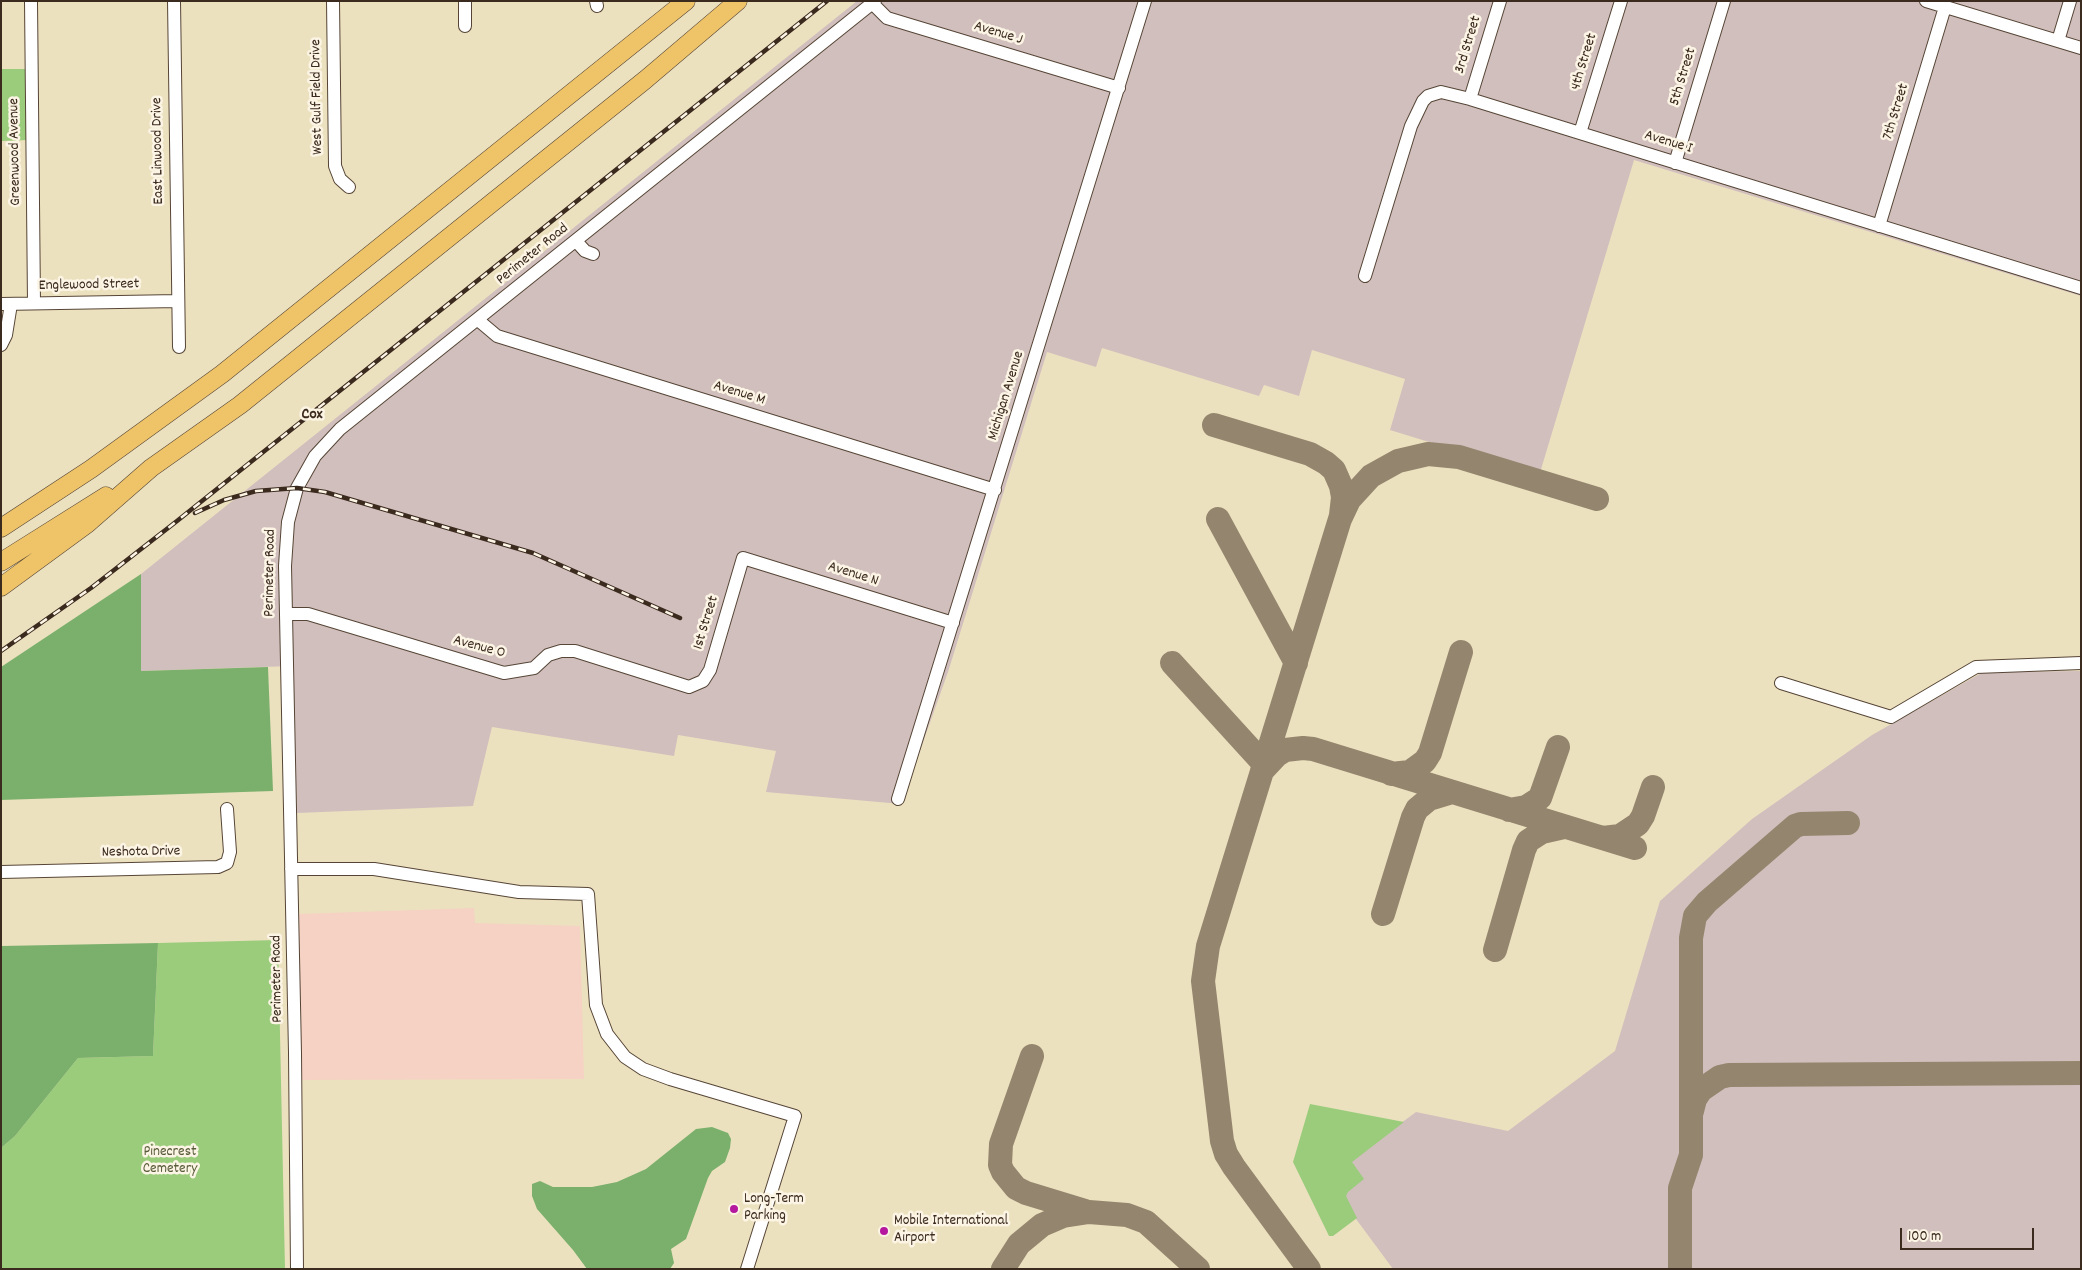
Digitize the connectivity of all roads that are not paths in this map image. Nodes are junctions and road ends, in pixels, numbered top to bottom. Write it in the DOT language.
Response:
graph roads {
  1 [pos="31,1"];
  2 [pos="174,1"];
  3 [pos="332,1"];
  4 [pos="465,1"];
  5 [pos="686,1"];
  6 [pos="738,1"];
  7 [pos="1145,1"];
  8 [pos="1500,1"];
  9 [pos="1621,1"];
  10 [pos="1724,1"];
  11 [pos="1926,1"];
  12 [pos="2070,1"];
  13 [pos="874,2"];
  14 [pos="1945,7"];
  15 [pos="465,26"];
  16 [pos="2058,41"];
  17 [pos="2081,48"];
  18 [pos="1119,88"];
  19 [pos="1470,99"];
  20 [pos="1580,133"];
  21 [pos="1675,163"];
  22 [pos="349,186"];
  23 [pos="1879,226"];
  24 [pos="576,241"];
  25 [pos="593,254"];
  26 [pos="1365,276"];
  27 [pos="2081,288"];
  28 [pos="178,301"];
  29 [pos="34,303"];
  30 [pos="6,304"];
  31 [pos="478,320"];
  32 [pos="1,345"];
  33 [pos="179,347"];
  34 [pos="151,468"];
  35 [pos="995,490"];
  36 [pos="6,523"];
  37 [pos="743,558"];
  38 [pos="1,562"];
  39 [pos="1,587"];
  40 [pos="286,614"];
  41 [pos="954,624"];
  42 [pos="2081,663"];
  43 [pos="1780,683"];
  44 [pos="689,687"];
  45 [pos="898,799"];
  46 [pos="227,809"];
  47 [pos="291,869"];
  48 [pos="1,872"];
  49 [pos="297,1269"];
  50 [pos="747,1269"];
  1 -- 29 [label="street, Greenwood Avenue"];
  2 -- 28 [label="street, East Linwood Drive"];
  3 -- 22 [label="street, West Gulf Field Drive"];
  4 -- 15 [label="street"];
  5 -- 36 [label="highway"];
  6 -- 34 [label="highway"];
  7 -- 18 [label="street, Michigan Avenue"];
  8 -- 19 [label="street, 3rd Street"];
  9 -- 20 [label="street, 4th Street"];
  10 -- 21 [label="street, 5th Street"];
  11 -- 14 [label="street"];
  12 -- 16 [label="street"];
  13 -- 18 [label="street, Avenue J"];
  13 -- 24 [label="street, Perimeter Road"];
  14 -- 16 [label="street"];
  14 -- 23 [label="street, 7th Street"];
  16 -- 17 [label="street"];
  18 -- 35 [label="street, Michigan Avenue"];
  19 -- 20 [label="street, Avenue I"];
  19 -- 26 [label="street, Avenue I"];
  20 -- 21 [label="street, Avenue I"];
  21 -- 23 [label="street, Avenue I"];
  23 -- 27 [label="street, Avenue I"];
  24 -- 25 [label="street"];
  24 -- 31 [label="street, Perimeter Road"];
  28 -- 29 [label="street, Englewood Street"];
  28 -- 33 [label="street, East Linwood Drive"];
  29 -- 30 [label="street, Englewood Street"];
  30 -- 32 [label="street"];
  31 -- 35 [label="street, Avenue M"];
  31 -- 40 [label="street, Perimeter Road"];
  34 -- 38 [label="highway"];
  34 -- 39 [label="highway"];
  35 -- 41 [label="street, Michigan Avenue"];
  37 -- 41 [label="street, Avenue N"];
  37 -- 44 [label="street, 1st Street"];
  40 -- 44 [label="street, Avenue O"];
  40 -- 47 [label="street, Perimeter Road"];
  41 -- 45 [label="street, Michigan Avenue"];
  42 -- 43 [label="street"];
  46 -- 48 [label="street, Neshota Drive"];
  47 -- 49 [label="street, Perimeter Road"];
  47 -- 50 [label="street"];
}
